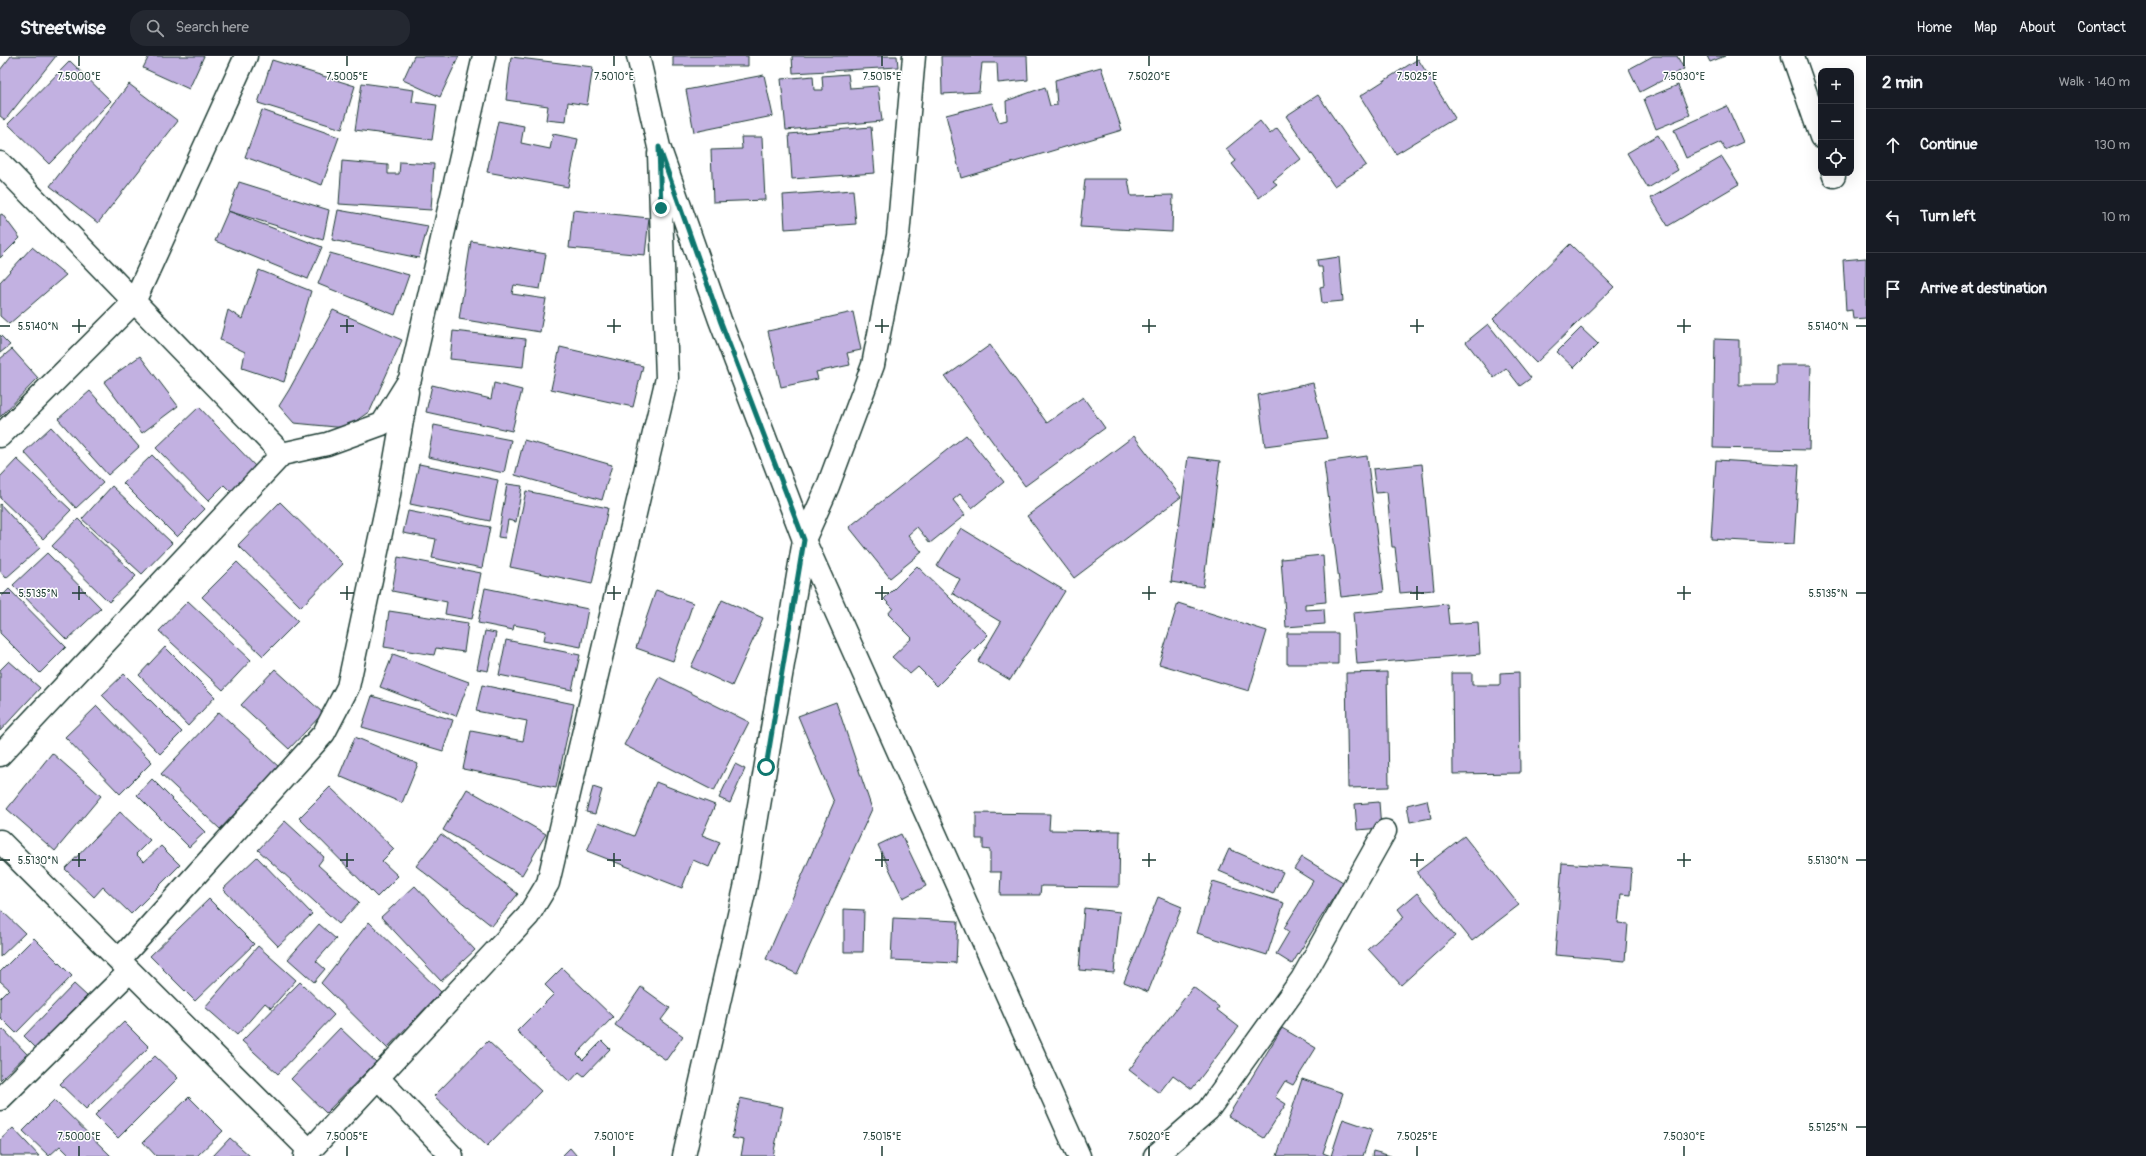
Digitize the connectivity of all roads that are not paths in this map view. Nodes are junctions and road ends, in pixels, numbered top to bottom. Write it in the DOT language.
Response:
graph roads {
  1 [pos="246,56"];
  2 [pos="484,56"];
  3 [pos="638,56"];
  4 [pos="914,56"];
  5 [pos="1793,56"];
  6 [pos="1818,129"];
  7 [pos="659,147"];
  8 [pos="0,163"];
  9 [pos="134,302"];
  10 [pos="410,379"];
  11 [pos="0,436"];
  12 [pos="282,454"];
  13 [pos="804,540"];
  14 [pos="0,755"];
  15 [pos="1385,831"];
  16 [pos="0,841"];
  17 [pos="124,966"];
  18 [pos="378,1078"];
  19 [pos="0,1099"];
  20 [pos="308,1153"];
  21 [pos="452,1156"];
  22 [pos="684,1156"];
  23 [pos="1079,1156"];
  24 [pos="1155,1156"];
  1 -- 9 [label="street"];
  2 -- 10 [label="street"];
  3 -- 7 [label="street"];
  4 -- 13 [label="street"];
  5 -- 6 [label="street"];
  7 -- 13 [label="street"];
  7 -- 18 [label="street"];
  8 -- 9 [label="street"];
  9 -- 11 [label="street"];
  9 -- 12 [label="street"];
  10 -- 12 [label="street"];
  10 -- 17 [label="street"];
  12 -- 14 [label="street"];
  13 -- 22 [label="street"];
  13 -- 23 [label="street"];
  15 -- 24 [label="street"];
  16 -- 17 [label="street"];
  17 -- 19 [label="street"];
  17 -- 20 [label="street"];
  18 -- 20 [label="street"];
  18 -- 21 [label="street"];
}
